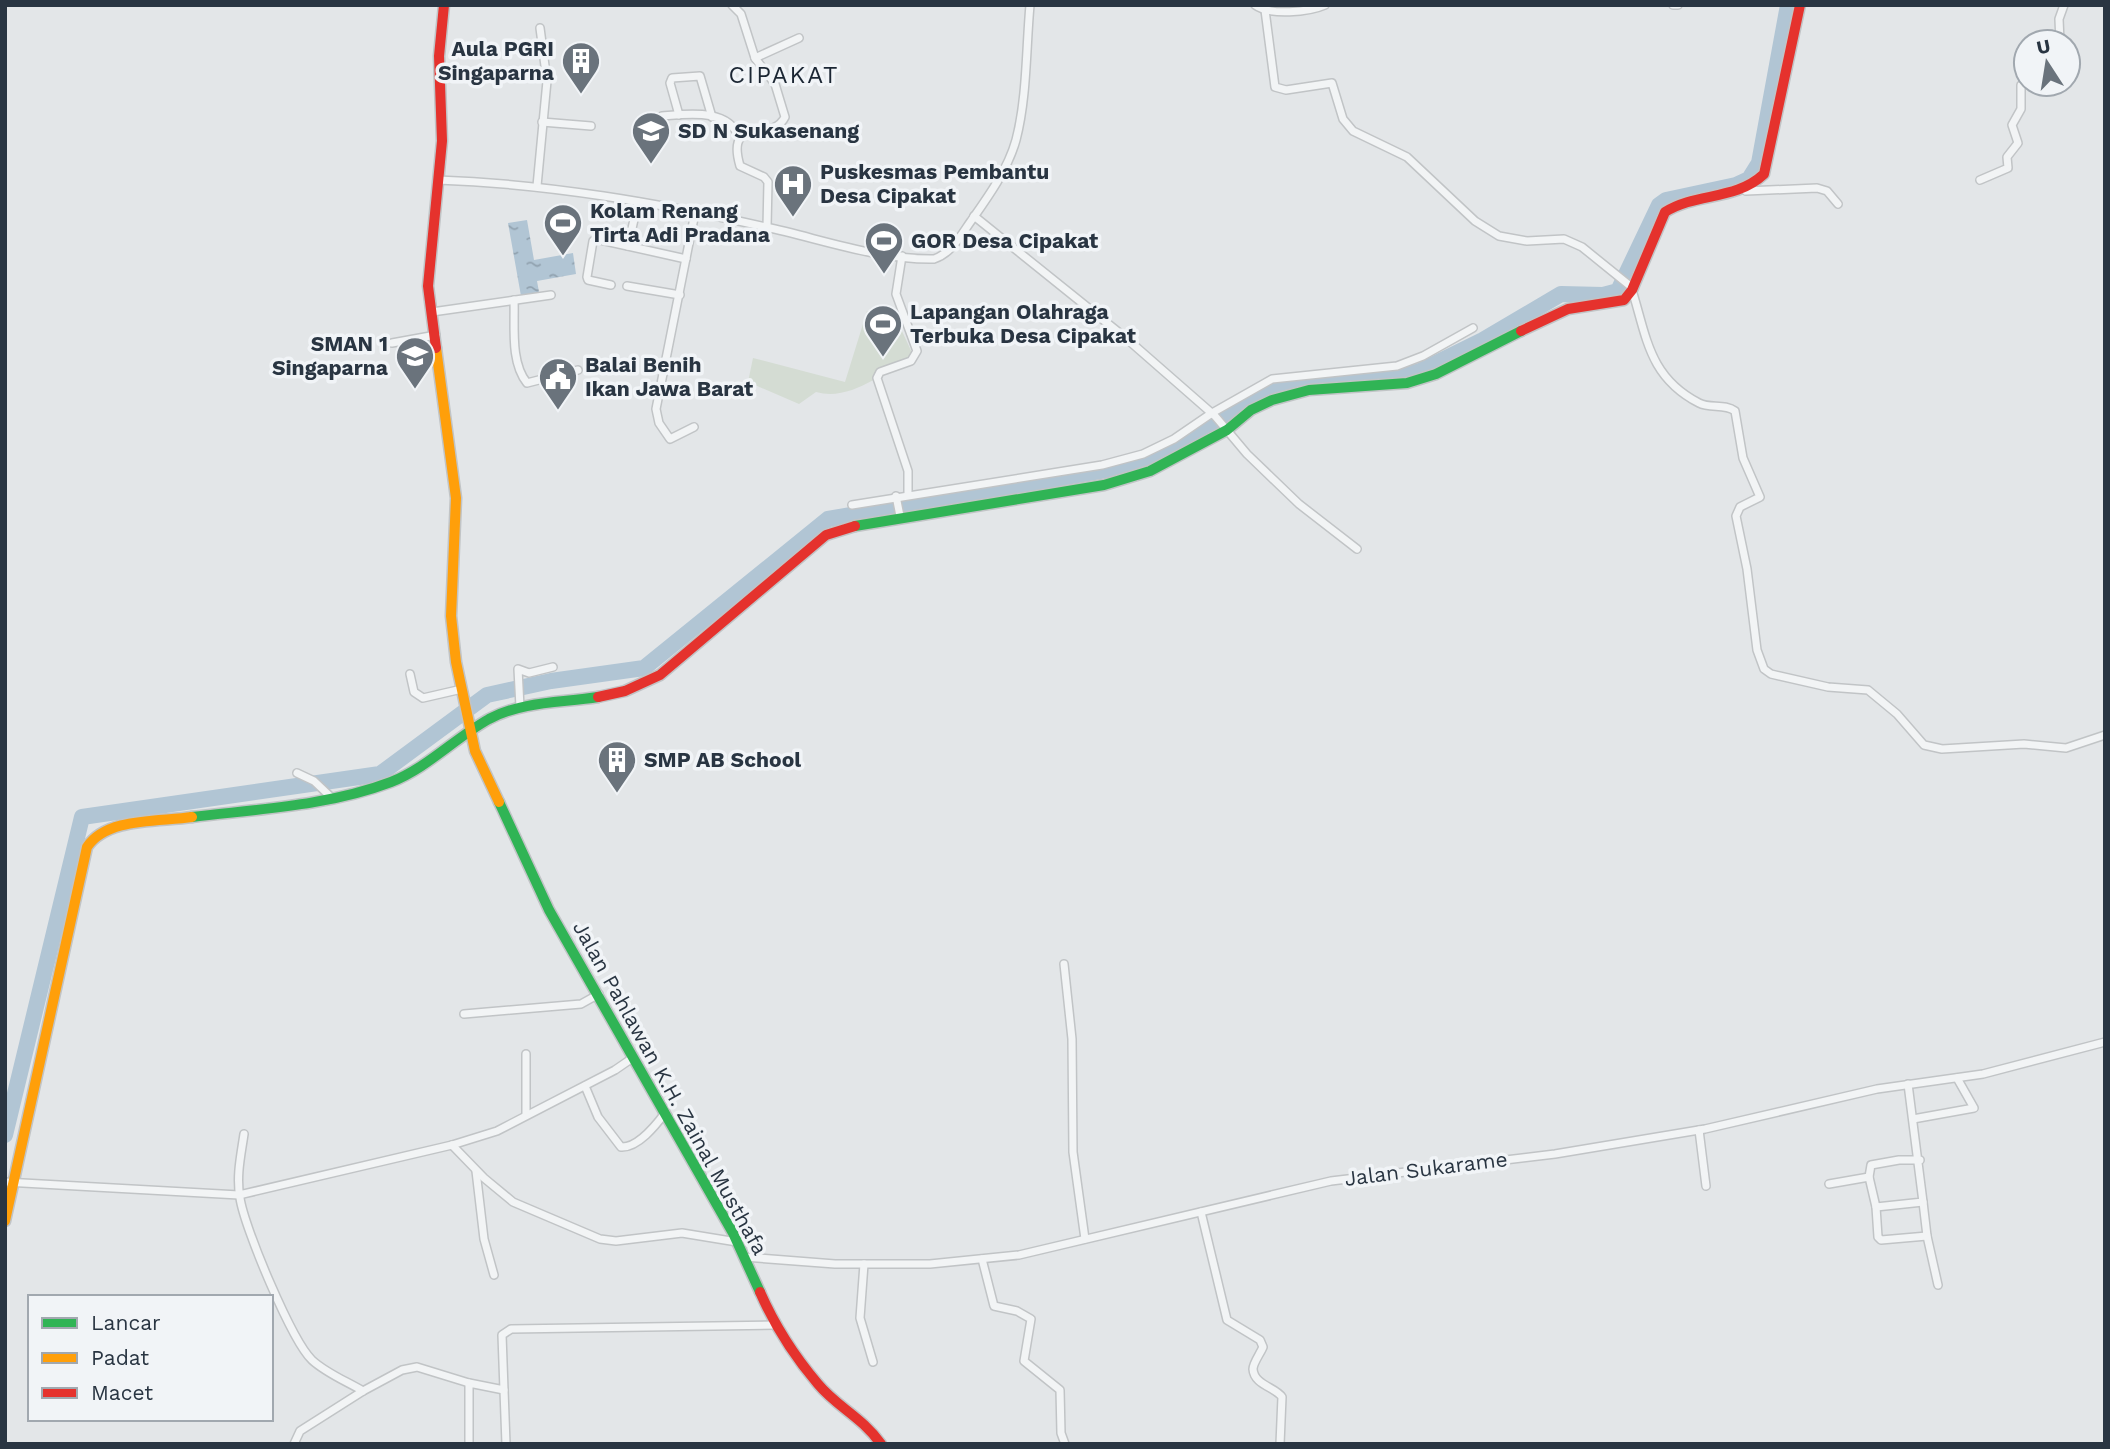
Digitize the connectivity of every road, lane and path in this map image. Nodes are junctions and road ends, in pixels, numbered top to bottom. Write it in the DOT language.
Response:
graph roads {
  1 [pos="444,5"];
  2 [pos="732,5"];
  3 [pos="1030,5"];
  4 [pos="1255,5"];
  5 [pos="1325,5"];
  6 [pos="1800,5"];
  7 [pos="2064,5"];
  8 [pos="1265,10"];
  9 [pos="540,28"];
  10 [pos="2059,28"];
  11 [pos="799,38"];
  12 [pos="755,58"];
  13 [pos="2021,98"];
  14 [pos="679,115"];
  15 [pos="662,116"];
  16 [pos="712,117"];
  17 [pos="542,122"];
  18 [pos="591,126"];
  19 [pos="739,138"];
  20 [pos="438,180"];
  21 [pos="1980,180"];
  22 [pos="537,186"];
  23 [pos="1746,191"];
  24 [pos="638,202"];
  25 [pos="1838,204"];
  26 [pos="695,212"];
  27 [pos="974,216"];
  28 [pos="767,227"];
  29 [pos="628,246"];
  30 [pos="902,256"];
  31 [pos="686,258"];
  32 [pos="611,285"];
  33 [pos="1627,285"];
  34 [pos="627,286"];
  35 [pos="551,295"];
  36 [pos="680,295"];
  37 [pos="514,300"];
  38 [pos="432,312"];
  39 [pos="1473,328"];
  40 [pos="436,335"];
  41 [pos="392,344"];
  42 [pos="578,370"];
  43 [pos="1213,415"];
  44 [pos="694,427"];
  45 [pos="1226,428"];
  46 [pos="908,494"];
  47 [pos="897,497"];
  48 [pos="852,505"];
  49 [pos="900,514"];
  50 [pos="1357,548"];
  51 [pos="553,667"];
  52 [pos="410,674"];
  53 [pos="462,692"];
  54 [pos="520,708"];
  55 [pos="470,727"];
  56 [pos="2105,735"];
  57 [pos="297,773"];
  58 [pos="329,795"];
  59 [pos="1064,964"];
  60 [pos="599,994"];
  61 [pos="464,1014"];
  62 [pos="2105,1042"];
  63 [pos="526,1054"];
  64 [pos="631,1059"];
  65 [pos="1957,1078"];
  66 [pos="1909,1084"];
  67 [pos="585,1086"];
  68 [pos="665,1113"];
  69 [pos="526,1115"];
  70 [pos="1913,1119"];
  71 [pos="1699,1130"];
  72 [pos="244,1133"];
  73 [pos="452,1145"];
  74 [pos="1920,1160"];
  75 [pos="476,1170"];
  76 [pos="1869,1177"];
  77 [pos="9,1182"];
  78 [pos="1829,1184"];
  79 [pos="1706,1186"];
  80 [pos="239,1195"];
  81 [pos="1923,1202"];
  82 [pos="1876,1207"];
  83 [pos="1201,1212"];
  84 [pos="5,1221"];
  85 [pos="1927,1236"];
  86 [pos="1084,1239"];
  87 [pos="738,1242"];
  88 [pos="744,1257"];
  89 [pos="982,1259"];
  90 [pos="864,1264"];
  91 [pos="494,1275"];
  92 [pos="1938,1285"];
  93 [pos="776,1325"];
  94 [pos="873,1362"];
  95 [pos="469,1383"];
  96 [pos="504,1390"];
  97 [pos="363,1391"];
  98 [pos="294,1444"];
  99 [pos="469,1444"];
  100 [pos="506,1444"];
  101 [pos="881,1444"];
  102 [pos="1065,1444"];
  103 [pos="1280,1444"];
  1 -- 20 [label="street, Jalan Pahlawan K.H. Zainal Musthafa"];
  2 -- 12 [label="street"];
  3 -- 27 [label="street"];
  4 -- 8 [label="street"];
  5 -- 8 [label="street"];
  6 -- 23 [label="street"];
  7 -- 10 [label="street"];
  8 -- 33 [label="street"];
  9 -- 17 [label="street"];
  11 -- 12 [label="street"];
  12 -- 19 [label="street"];
  13 -- 21 [label="street"];
  14 -- 15 [label="street"];
  14 -- 16 [label="street"];
  14 -- 16 [label="street"];
  16 -- 19 [label="street"];
  17 -- 18 [label="street"];
  17 -- 22 [label="street"];
  19 -- 28 [label="street"];
  20 -- 22 [label="street"];
  20 -- 38 [label="street, Jalan Pahlawan K.H. Zainal Musthafa"];
  22 -- 24 [label="street"];
  23 -- 25 [label="street"];
  23 -- 33 [label="street"];
  24 -- 26 [label="street"];
  24 -- 29 [label="street"];
  26 -- 28 [label="street"];
  26 -- 31 [label="street"];
  27 -- 30 [label="street"];
  27 -- 43 [label="street"];
  28 -- 30 [label="street"];
  29 -- 31 [label="street"];
  29 -- 32 [label="street"];
  30 -- 46 [label="street"];
  31 -- 36 [label="street"];
  33 -- 45 [label="street"];
  33 -- 56 [label="street"];
  34 -- 36 [label="street"];
  35 -- 37 [label="street"];
  36 -- 44 [label="street"];
  37 -- 38 [label="street"];
  37 -- 42 [label="street"];
  38 -- 40 [label="street, Jalan Pahlawan K.H. Zainal Musthafa"];
  39 -- 43 [label="street"];
  40 -- 41 [label="street"];
  40 -- 53 [label="street, Jalan Pahlawan K.H. Zainal Musthafa"];
  43 -- 45 [label="street"];
  43 -- 46 [label="street"];
  45 -- 49 [label="street"];
  45 -- 50 [label="street"];
  46 -- 47 [label="street"];
  47 -- 48 [label="street"];
  47 -- 49 [label="street"];
  49 -- 54 [label="street"];
  51 -- 54 [label="street"];
  52 -- 53 [label="street"];
  53 -- 55 [label="street, Jalan Pahlawan K.H. Zainal Musthafa"];
  54 -- 55 [label="street"];
  55 -- 58 [label="street"];
  55 -- 60 [label="street, Jalan Pahlawan K.H. Zainal Musthafa"];
  57 -- 58 [label="street"];
  58 -- 77 [label="street"];
  59 -- 86 [label="street"];
  60 -- 61 [label="street"];
  60 -- 64 [label="street, Jalan Pahlawan K.H. Zainal Musthafa"];
  62 -- 65 [label="street, Jalan Sukarame"];
  63 -- 69 [label="street"];
  64 -- 67 [label="street"];
  64 -- 68 [label="street, Jalan Pahlawan K.H. Zainal Musthafa"];
  65 -- 66 [label="street, Jalan Sukarame"];
  65 -- 70 [label="street"];
  66 -- 70 [label="street"];
  66 -- 71 [label="street, Jalan Sukarame"];
  67 -- 68 [label="street"];
  67 -- 69 [label="street"];
  68 -- 87 [label="street, Jalan Pahlawan K.H. Zainal Musthafa"];
  69 -- 73 [label="street"];
  70 -- 74 [label="street"];
  71 -- 79 [label="street"];
  71 -- 83 [label="street, Jalan Sukarame"];
  72 -- 80 [label="street"];
  73 -- 75 [label="street"];
  73 -- 80 [label="street"];
  74 -- 76 [label="street"];
  74 -- 81 [label="street"];
  75 -- 87 [label="street"];
  75 -- 91 [label="street"];
  76 -- 78 [label="street"];
  76 -- 82 [label="street"];
  77 -- 80 [label="street"];
  77 -- 84 [label="street"];
  80 -- 97 [label="street"];
  81 -- 82 [label="street"];
  81 -- 85 [label="street"];
  82 -- 85 [label="street"];
  83 -- 86 [label="street, Jalan Sukarame"];
  83 -- 103 [label="street"];
  85 -- 92 [label="street"];
  86 -- 89 [label="street, Jalan Sukarame"];
  87 -- 88 [label="street, Jalan Pahlawan K.H. Zainal Musthafa"];
  88 -- 90 [label="street, Jalan Sukarame"];
  88 -- 93 [label="street, Jalan Pahlawan K.H. Zainal Musthafa"];
  89 -- 90 [label="street, Jalan Sukarame"];
  89 -- 102 [label="street"];
  90 -- 94 [label="street"];
  93 -- 96 [label="street"];
  93 -- 101 [label="street, Jalan Pahlawan K.H. Zainal Musthafa"];
  95 -- 96 [label="street"];
  95 -- 97 [label="street"];
  95 -- 99 [label="street"];
  96 -- 100 [label="street"];
  97 -- 98 [label="street"];
}
